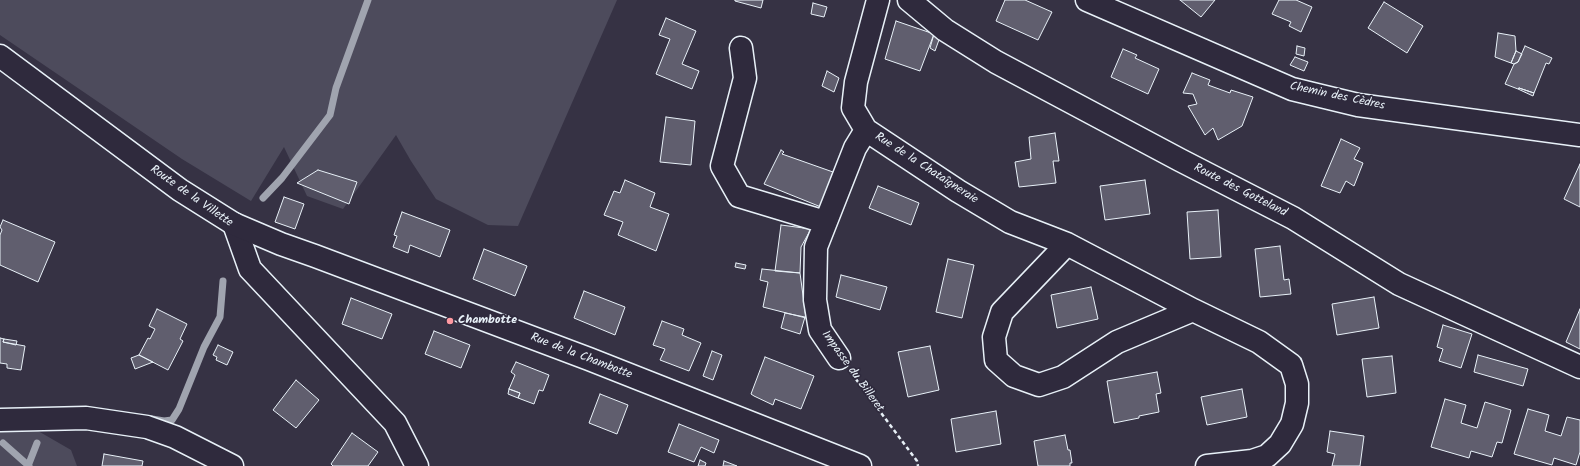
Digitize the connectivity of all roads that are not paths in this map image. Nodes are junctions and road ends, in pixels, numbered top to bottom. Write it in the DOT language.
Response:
graph roads {
  1 [pos="878,0"];
  2 [pos="909,0"];
  3 [pos="1087,0"];
  4 [pos="741,48"];
  5 [pos="0,56"];
  6 [pos="866,130"];
  7 [pos="1580,135"];
  8 [pos="825,222"];
  9 [pos="234,224"];
  10 [pos="1066,244"];
  11 [pos="1193,310"];
  12 [pos="839,358"];
  13 [pos="1580,367"];
  14 [pos="0,420"];
  15 [pos="232,466"];
  16 [pos="417,466"];
  17 [pos="860,466"];
  18 [pos="1206,466"];
  1 -- 6 [label="street, Rue de la Chataîgneraie"];
  2 -- 13 [label="street, Route des Gotteland"];
  3 -- 7 [label="street, Chemin des Cèdres"];
  4 -- 8 [label="street"];
  5 -- 9 [label="street, Route de la Villette"];
  6 -- 8 [label="street, Impasse du Billeret"];
  6 -- 10 [label="street, Rue de la Chataîgneraie"];
  8 -- 12 [label="street, Impasse du Billeret"];
  9 -- 16 [label="street, Route de la Villette"];
  9 -- 17 [label="street, Rue de la Chambotte"];
  10 -- 11 [label="street, Rue de la Chataîgneraie"];
  10 -- 11 [label="street"];
  11 -- 18 [label="street, Rue de la Chataîgneraie"];
  14 -- 15 [label="street"];
}
